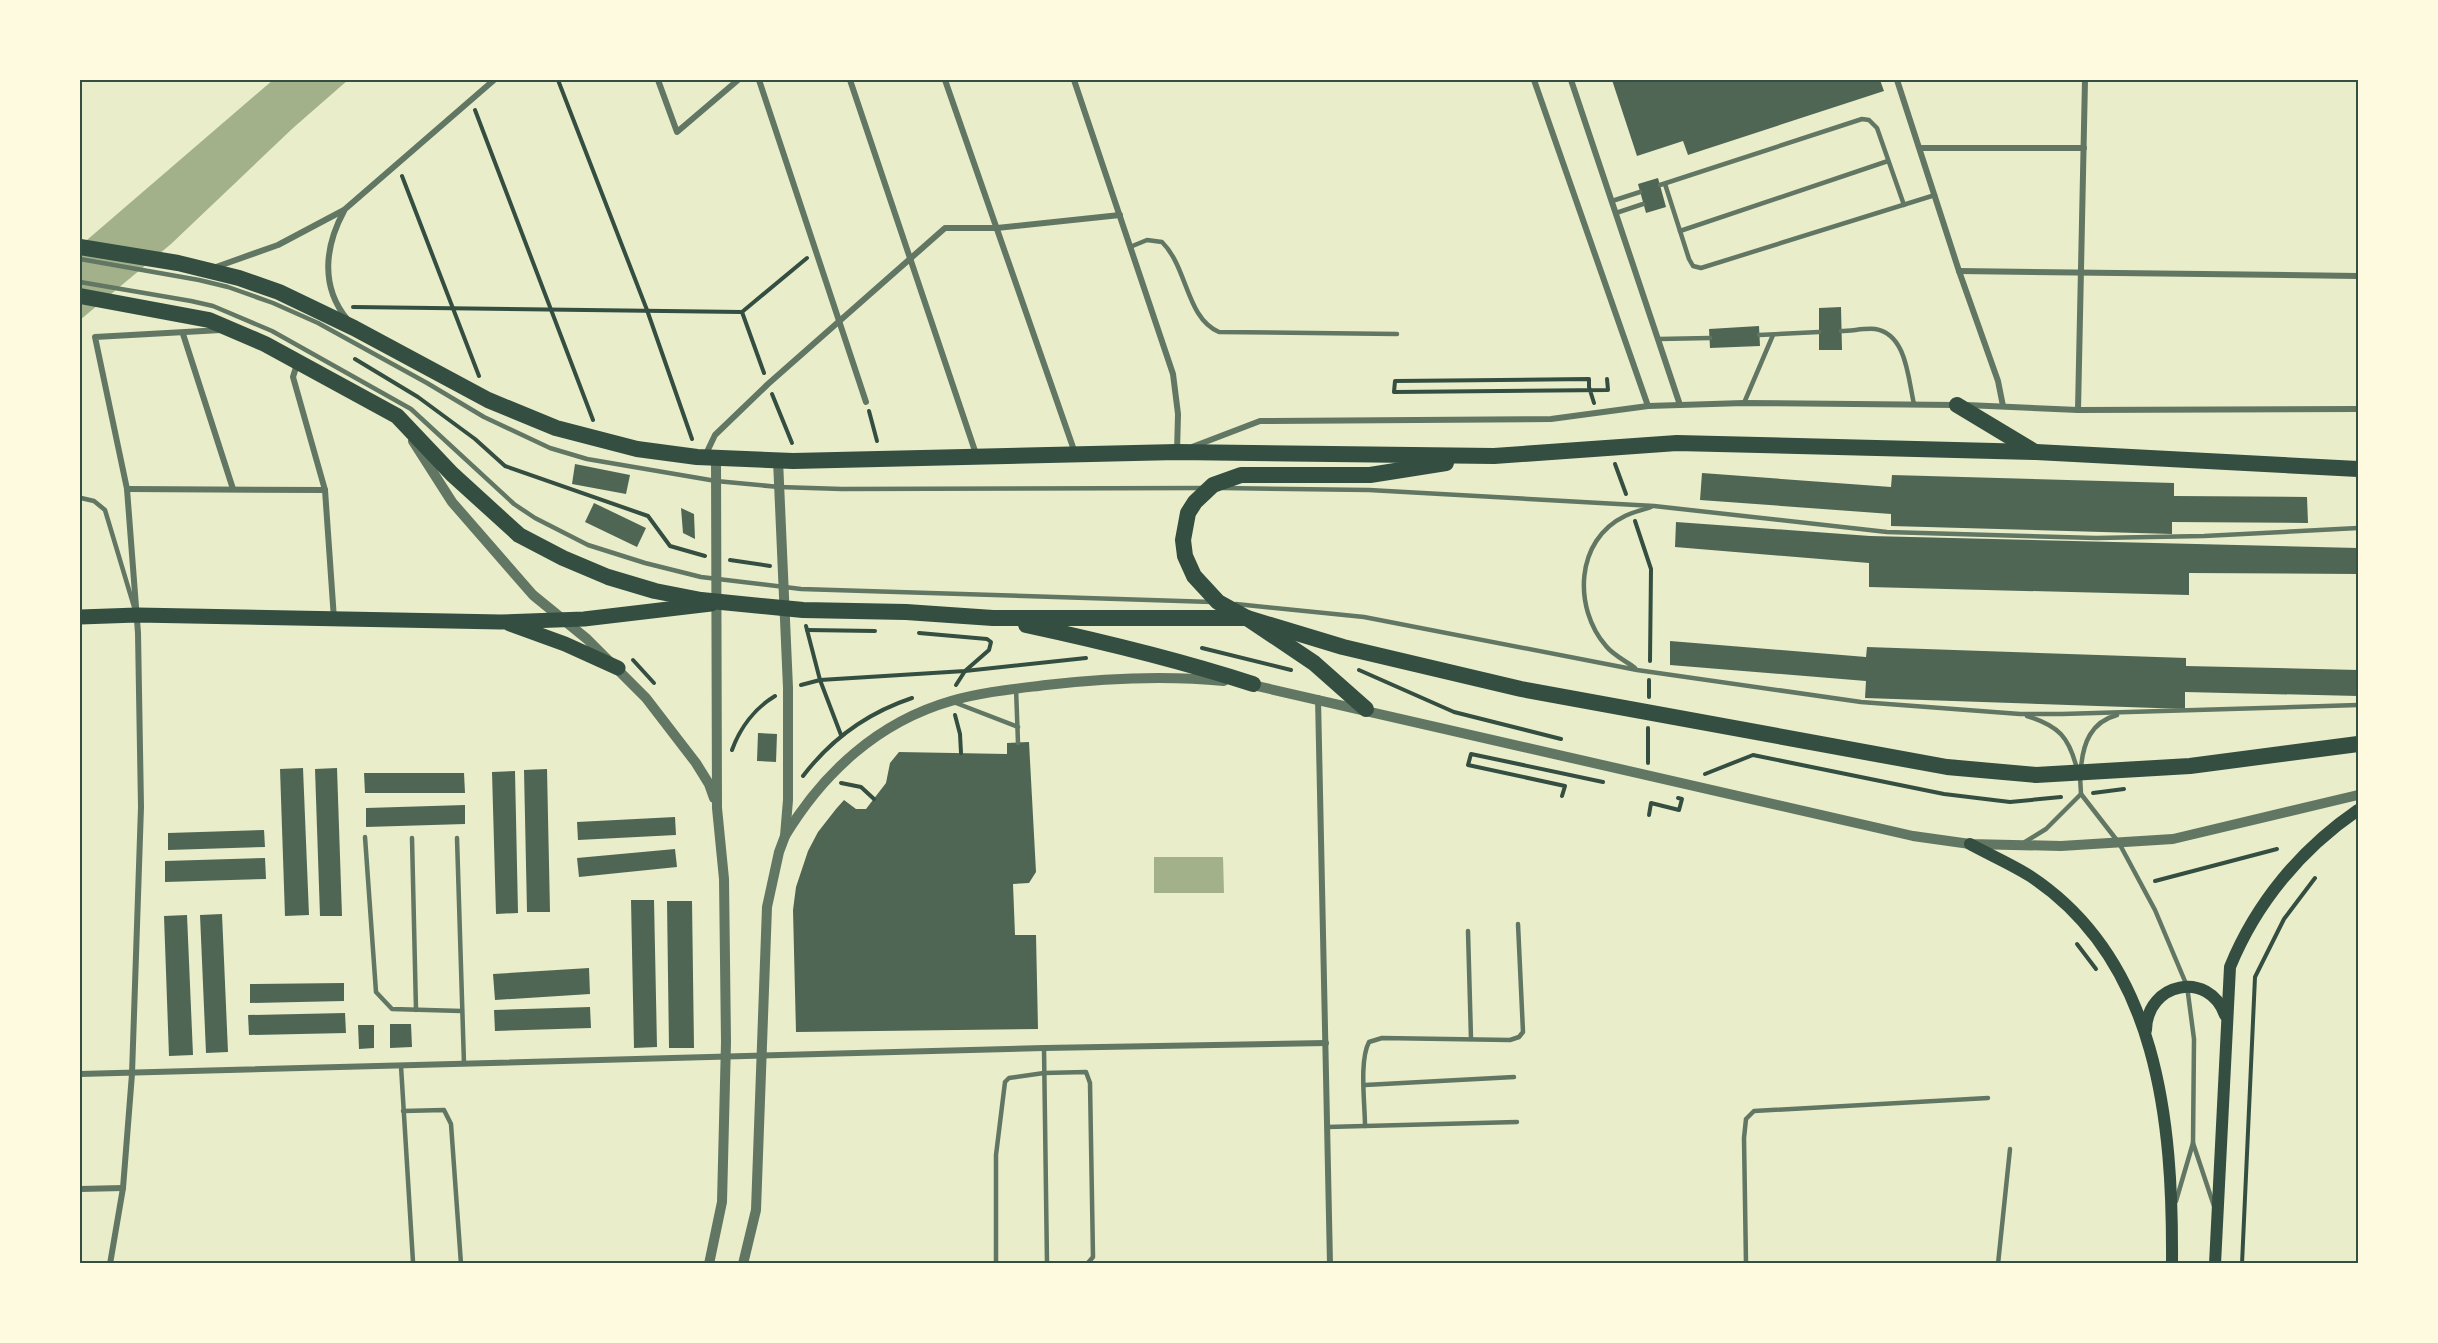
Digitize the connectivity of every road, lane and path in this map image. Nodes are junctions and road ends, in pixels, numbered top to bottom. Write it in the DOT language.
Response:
graph roads {
  1 [pos="494,80"];
  2 [pos="558,80"];
  3 [pos="658,80"];
  4 [pos="738,80"];
  5 [pos="759,80"];
  6 [pos="850,80"];
  7 [pos="945,80"];
  8 [pos="1074,80"];
  9 [pos="1534,80"];
  10 [pos="1571,80"];
  11 [pos="1897,80"];
  12 [pos="2085,80"];
  13 [pos="471,100"];
  14 [pos="1920,148"];
  15 [pos="2084,148"];
  16 [pos="1888,161"];
  17 [pos="398,164"];
  18 [pos="1640,192"];
  19 [pos="1935,195"];
  20 [pos="1612,201"];
  21 [pos="1643,204"];
  22 [pos="1904,205"];
  23 [pos="344,210"];
  24 [pos="1616,213"];
  25 [pos="1120,215"];
  26 [pos="998,228"];
  27 [pos="1680,231"];
  28 [pos="80,247"];
  29 [pos="1130,247"];
  30 [pos="816,251"];
  31 [pos="911,258"];
  32 [pos="80,259"];
  33 [pos="173,268"];
  34 [pos="207,270"];
  35 [pos="1959,271"];
  36 [pos="2081,271"];
  37 [pos="2358,276"];
  38 [pos="80,282"];
  39 [pos="80,296"];
  40 [pos="154,301"];
  41 [pos="353,307"];
  42 [pos="454,308"];
  43 [pos="551,309"];
  44 [pos="647,310"];
  45 [pos="840,321"];
  46 [pos="354,328"];
  47 [pos="233,329"];
  48 [pos="1841,331"];
  49 [pos="1819,332"];
  50 [pos="183,334"];
  51 [pos="1397,334"];
  52 [pos="1759,335"];
  53 [pos="1773,335"];
  54 [pos="1710,338"];
  55 [pos="1659,339"];
  56 [pos="298,363"];
  57 [pos="1607,379"];
  58 [pos="488,400"];
  59 [pos="866,402"];
  60 [pos="1744,403"];
  61 [pos="1914,404"];
  62 [pos="1680,405"];
  63 [pos="1957,405"];
  64 [pos="1648,406"];
  65 [pos="2002,406"];
  66 [pos="1596,409"];
  67 [pos="2358,409"];
  68 [pos="2078,410"];
  69 [pos="397,416"];
  70 [pos="600,440"];
  71 [pos="1177,452"];
  72 [pos="2036,452"];
  73 [pos="1075,454"];
  74 [pos="1494,456"];
  75 [pos="706,457"];
  76 [pos="977,457"];
  77 [pos="882,458"];
  78 [pos="778,460"];
  79 [pos="1615,462"];
  80 [pos="506,466"];
  81 [pos="2358,469"];
  82 [pos="717,482"];
  83 [pos="779,488"];
  84 [pos="1209,488"];
  85 [pos="127,489"];
  86 [pos="233,489"];
  87 [pos="325,490"];
  88 [pos="81,498"];
  89 [pos="1629,505"];
  90 [pos="1654,506"];
  91 [pos="1633,516"];
  92 [pos="2358,528"];
  93 [pos="717,558"];
  94 [pos="783,568"];
  95 [pos="717,579"];
  96 [pos="784,586"];
  97 [pos="717,602"];
  98 [pos="1218,602"];
  99 [pos="785,609"];
  100 [pos="137,615"];
  101 [pos="80,617"];
  102 [pos="562,618"];
  103 [pos="993,618"];
  104 [pos="1247,618"];
  105 [pos="334,619"];
  106 [pos="501,622"];
  107 [pos="807,630"];
  108 [pos="884,631"];
  109 [pos="918,633"];
  110 [pos="1199,647"];
  111 [pos="1093,657"];
  112 [pos="1314,663"];
  113 [pos="1649,665"];
  114 [pos="1350,666"];
  115 [pos="618,668"];
  116 [pos="1637,670"];
  117 [pos="965,671"];
  118 [pos="1649,677"];
  119 [pos="820,680"];
  120 [pos="1253,684"];
  121 [pos="788,688"];
  122 [pos="1016,688"];
  123 [pos="954,689"];
  124 [pos="1318,698"];
  125 [pos="951,701"];
  126 [pos="1649,701"];
  127 [pos="2358,705"];
  128 [pos="1366,709"];
  129 [pos="2124,712"];
  130 [pos="2020,714"];
  131 [pos="1648,725"];
  132 [pos="1017,727"];
  133 [pos="841,735"];
  134 [pos="1568,740"];
  135 [pos="1018,743"];
  136 [pos="2358,744"];
  137 [pos="961,753"];
  138 [pos="730,754"];
  139 [pos="1647,760"];
  140 [pos="1658,763"];
  141 [pos="1647,772"];
  142 [pos="1704,774"];
  143 [pos="2080,777"];
  144 [pos="1611,784"];
  145 [pos="861,787"];
  146 [pos="2081,794"];
  147 [pos="2358,795"];
  148 [pos="1562,796"];
  149 [pos="1673,797"];
  150 [pos="874,799"];
  151 [pos="717,808"];
  152 [pos="2358,810"];
  153 [pos="1649,815"];
  154 [pos="785,836"];
  155 [pos="365,837"];
  156 [pos="412,838"];
  157 [pos="457,838"];
  158 [pos="2119,843"];
  159 [pos="1970,844"];
  160 [pos="2020,845"];
  161 [pos="2277,849"];
  162 [pos="2315,878"];
  163 [pos="2155,881"];
  164 [pos="1518,924"];
  165 [pos="1468,931"];
  166 [pos="2072,938"];
  167 [pos="2099,973"];
  168 [pos="2187,986"];
  169 [pos="416,1010"];
  170 [pos="462,1011"];
  171 [pos="2226,1019"];
  172 [pos="1472,1039"];
  173 [pos="2149,1042"];
  174 [pos="1326,1043"];
  175 [pos="1044,1048"];
  176 [pos="761,1055"];
  177 [pos="725,1058"];
  178 [pos="464,1064"];
  179 [pos="401,1066"];
  180 [pos="80,1074"];
  181 [pos="132,1074"];
  182 [pos="1044,1074"];
  183 [pos="1514,1077"];
  184 [pos="1365,1085"];
  185 [pos="1988,1098"];
  186 [pos="404,1111"];
  187 [pos="1517,1122"];
  188 [pos="1365,1126"];
  189 [pos="1327,1127"];
  190 [pos="2193,1143"];
  191 [pos="2010,1149"];
  192 [pos="123,1188"];
  193 [pos="80,1189"];
  194 [pos="2172,1212"];
  195 [pos="2217,1216"];
  196 [pos="412,1262"];
  197 [pos="110,1263"];
  198 [pos="461,1263"];
  199 [pos="709,1263"];
  200 [pos="743,1263"];
  201 [pos="996,1263"];
  202 [pos="1047,1263"];
  203 [pos="1087,1263"];
  204 [pos="1330,1263"];
  205 [pos="1746,1263"];
  206 [pos="1998,1263"];
  207 [pos="2172,1263"];
  208 [pos="2215,1263"];
  209 [pos="2242,1263"];
  1 -- 13 [label="street"];
  2 -- 44 [label="path"];
  3 -- 4 [label="street"];
  5 -- 30 [label="street"];
  6 -- 31 [label="street"];
  7 -- 26 [label="street"];
  8 -- 25 [label="street"];
  9 -- 64 [label="street"];
  10 -- 20 [label="street"];
  11 -- 14 [label="street"];
  12 -- 15 [label="street"];
  13 -- 17 [label="street"];
  13 -- 43 [label="path"];
  14 -- 15 [label="street"];
  14 -- 19 [label="street"];
  15 -- 36 [label="street"];
  16 -- 22 [label="lane"];
  16 -- 27 [label="lane"];
  16 -- 27 [label="lane"];
  17 -- 23 [label="street"];
  17 -- 42 [label="path"];
  18 -- 20 [label="lane"];
  19 -- 22 [label="lane"];
  19 -- 35 [label="street"];
  20 -- 24 [label="street"];
  21 -- 24 [label="lane"];
  22 -- 27 [label="lane"];
  23 -- 34 [label="street"];
  23 -- 46 [label="street"];
  24 -- 55 [label="street"];
  25 -- 26 [label="street"];
  25 -- 29 [label="street"];
  26 -- 31 [label="street"];
  26 -- 73 [label="street"];
  28 -- 33 [label="highway"];
  29 -- 51 [label="lane"];
  29 -- 71 [label="street"];
  30 -- 44 [label="path"];
  30 -- 45 [label="street"];
  31 -- 45 [label="street"];
  31 -- 76 [label="street"];
  32 -- 33 [label="lane"];
  33 -- 34 [label="highway"];
  33 -- 82 [label="lane"];
  34 -- 46 [label="highway"];
  35 -- 36 [label="street"];
  35 -- 65 [label="street"];
  36 -- 37 [label="street"];
  36 -- 68 [label="street"];
  38 -- 40 [label="lane"];
  39 -- 40 [label="highway"];
  40 -- 47 [label="highway"];
  40 -- 95 [label="lane"];
  41 -- 42 [label="path"];
  42 -- 43 [label="path"];
  42 -- 58 [label="path"];
  43 -- 44 [label="path"];
  43 -- 70 [label="path"];
  44 -- 75 [label="path"];
  45 -- 59 [label="street"];
  45 -- 75 [label="street"];
  46 -- 58 [label="highway"];
  47 -- 50 [label="street"];
  47 -- 56 [label="highway"];
  48 -- 61 [label="lane"];
  49 -- 53 [label="lane"];
  50 -- 85 [label="street"];
  50 -- 86 [label="street"];
  52 -- 53 [label="lane"];
  53 -- 60 [label="lane"];
  54 -- 55 [label="lane"];
  55 -- 62 [label="street"];
  56 -- 69 [label="highway"];
  56 -- 87 [label="street"];
  57 -- 66 [label="path"];
  58 -- 70 [label="highway"];
  59 -- 77 [label="path"];
  60 -- 61 [label="street"];
  60 -- 62 [label="street"];
  61 -- 63 [label="street"];
  62 -- 64 [label="street"];
  63 -- 65 [label="street"];
  63 -- 72 [label="highway"];
  64 -- 71 [label="street"];
  65 -- 68 [label="street"];
  67 -- 68 [label="street"];
  69 -- 97 [label="highway"];
  69 -- 102 [label="street"];
  70 -- 75 [label="highway"];
  71 -- 73 [label="highway"];
  71 -- 74 [label="highway"];
  72 -- 74 [label="highway"];
  72 -- 81 [label="highway"];
  73 -- 76 [label="highway"];
  74 -- 84 [label="highway"];
  75 -- 78 [label="highway"];
  75 -- 82 [label="street"];
  76 -- 77 [label="highway"];
  77 -- 78 [label="highway"];
  78 -- 83 [label="street"];
  79 -- 89 [label="path"];
  80 -- 93 [label="path"];
  82 -- 83 [label="lane"];
  82 -- 93 [label="street"];
  83 -- 84 [label="lane"];
  83 -- 94 [label="street"];
  84 -- 90 [label="lane"];
  84 -- 98 [label="highway"];
  85 -- 86 [label="street"];
  85 -- 100 [label="street"];
  86 -- 87 [label="street"];
  87 -- 105 [label="street"];
  88 -- 100 [label="lane"];
  90 -- 92 [label="lane"];
  90 -- 116 [label="lane"];
  91 -- 113 [label="path"];
  93 -- 94 [label="path"];
  93 -- 95 [label="street"];
  94 -- 96 [label="street"];
  95 -- 96 [label="lane"];
  95 -- 97 [label="street"];
  96 -- 98 [label="lane"];
  96 -- 99 [label="street"];
  97 -- 99 [label="highway"];
  97 -- 102 [label="main road"];
  97 -- 151 [label="street"];
  98 -- 104 [label="highway"];
  98 -- 116 [label="lane"];
  99 -- 103 [label="highway"];
  99 -- 121 [label="street"];
  100 -- 101 [label="main road"];
  100 -- 105 [label="main road"];
  100 -- 181 [label="street"];
  102 -- 106 [label="main road"];
  102 -- 115 [label="street"];
  103 -- 104 [label="highway"];
  103 -- 120 [label="highway"];
  104 -- 112 [label="highway"];
  104 -- 136 [label="highway"];
  105 -- 106 [label="main road"];
  106 -- 115 [label="main road"];
  107 -- 108 [label="path"];
  109 -- 117 [label="path"];
  110 -- 112 [label="path"];
  111 -- 117 [label="path"];
  112 -- 128 [label="highway"];
  114 -- 134 [label="path"];
  115 -- 151 [label="street"];
  116 -- 130 [label="lane"];
  117 -- 119 [label="path"];
  117 -- 123 [label="path"];
  118 -- 126 [label="path"];
  119 -- 121 [label="path"];
  119 -- 133 [label="path"];
  120 -- 122 [label="street"];
  120 -- 124 [label="street"];
  121 -- 138 [label="path"];
  121 -- 154 [label="street"];
  122 -- 125 [label="street"];
  122 -- 132 [label="lane"];
  124 -- 128 [label="street"];
  124 -- 174 [label="street"];
  125 -- 132 [label="lane"];
  125 -- 137 [label="path"];
  125 -- 154 [label="street"];
  127 -- 129 [label="lane"];
  128 -- 159 [label="street"];
  129 -- 130 [label="lane"];
  129 -- 143 [label="lane"];
  130 -- 143 [label="lane"];
  131 -- 141 [label="path"];
  132 -- 135 [label="lane"];
  139 -- 140 [label="path"];
  142 -- 146 [label="path"];
  143 -- 146 [label="lane"];
  144 -- 148 [label="path"];
  145 -- 150 [label="path"];
  146 -- 158 [label="lane"];
  146 -- 160 [label="lane"];
  147 -- 158 [label="street"];
  149 -- 153 [label="path"];
  151 -- 177 [label="street"];
  152 -- 171 [label="main road"];
  154 -- 176 [label="street"];
  155 -- 169 [label="lane"];
  156 -- 169 [label="lane"];
  157 -- 170 [label="lane"];
  158 -- 160 [label="street"];
  158 -- 168 [label="lane"];
  159 -- 160 [label="street"];
  159 -- 173 [label="main road"];
  161 -- 163 [label="path"];
  162 -- 209 [label="path"];
  164 -- 172 [label="lane"];
  165 -- 172 [label="lane"];
  166 -- 167 [label="path"];
  168 -- 171 [label="main road"];
  168 -- 173 [label="main road"];
  168 -- 190 [label="lane"];
  169 -- 170 [label="lane"];
  170 -- 178 [label="lane"];
  171 -- 195 [label="main road"];
  172 -- 184 [label="lane"];
  173 -- 194 [label="main road"];
  174 -- 175 [label="street"];
  174 -- 189 [label="street"];
  175 -- 176 [label="street"];
  175 -- 182 [label="lane"];
  176 -- 177 [label="street"];
  176 -- 200 [label="street"];
  177 -- 178 [label="street"];
  177 -- 199 [label="street"];
  178 -- 179 [label="street"];
  179 -- 181 [label="street"];
  179 -- 186 [label="lane"];
  180 -- 181 [label="street"];
  181 -- 192 [label="street"];
  182 -- 201 [label="lane"];
  182 -- 202 [label="lane"];
  182 -- 203 [label="lane"];
  183 -- 184 [label="lane"];
  184 -- 188 [label="lane"];
  185 -- 205 [label="lane"];
  186 -- 196 [label="lane"];
  186 -- 198 [label="lane"];
  187 -- 188 [label="lane"];
  188 -- 189 [label="lane"];
  189 -- 204 [label="street"];
  190 -- 194 [label="lane"];
  190 -- 195 [label="lane"];
  191 -- 206 [label="lane"];
  192 -- 193 [label="street"];
  192 -- 197 [label="street"];
  194 -- 207 [label="main road"];
  195 -- 208 [label="main road"];
}
